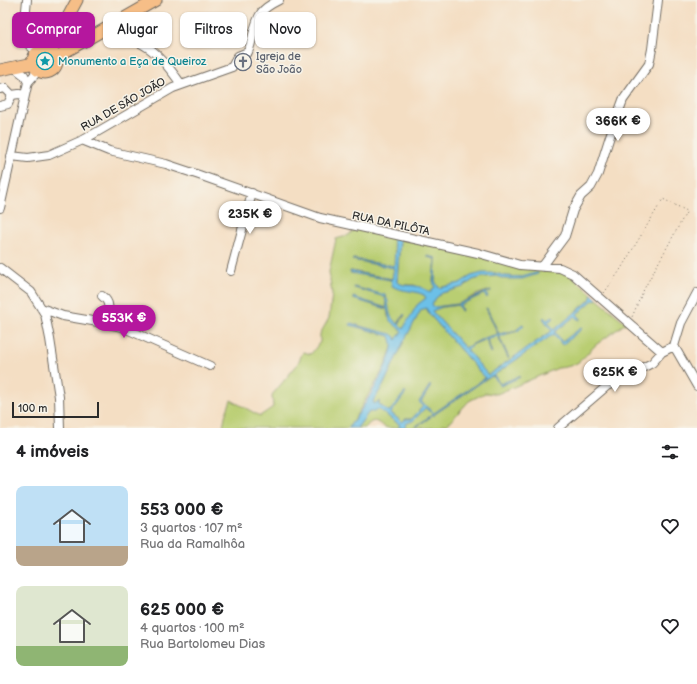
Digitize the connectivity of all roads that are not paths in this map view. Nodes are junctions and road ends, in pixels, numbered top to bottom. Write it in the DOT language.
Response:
graph roads {
  1 [pos="27,0"];
  2 [pos="77,0"];
  3 [pos="156,0"];
  4 [pos="658,0"];
  5 [pos="277,1"];
  6 [pos="136,12"];
  7 [pos="103,31"];
  8 [pos="150,48"];
  9 [pos="38,52"];
  10 [pos="53,54"];
  11 [pos="37,67"];
  12 [pos="15,68"];
  13 [pos="0,70"];
  14 [pos="28,82"];
  15 [pos="181,84"];
  16 [pos="0,89"];
  17 [pos="12,95"];
  18 [pos="25,95"];
  19 [pos="0,106"];
  20 [pos="82,140"];
  21 [pos="12,156"];
  22 [pos="252,194"];
  23 [pos="0,208"];
  24 [pos="542,267"];
  25 [pos="0,268"];
  26 [pos="231,271"];
  27 [pos="697,293"];
  28 [pos="102,296"];
  29 [pos="41,308"];
  30 [pos="104,322"];
  31 [pos="674,346"];
  32 [pos="662,352"];
  33 [pos="210,366"];
  34 [pos="697,386"];
  35 [pos="60,428"];
  36 [pos="558,428"];
  1 -- 9 [label="street"];
  2 -- 10 [label="main road"];
  3 -- 6 [label="main road"];
  4 -- 24 [label="street"];
  5 -- 15 [label="street, RUA DE SÃO JOÃO"];
  7 -- 10 [label="main road"];
  8 -- 15 [label="street"];
  9 -- 10 [label="main road"];
  9 -- 11 [label="main road"];
  10 -- 11 [label="main road"];
  11 -- 12 [label="main road"];
  11 -- 14 [label="street"];
  12 -- 13 [label="main road"];
  12 -- 14 [label="street"];
  14 -- 18 [label="street"];
  15 -- 20 [label="street, RUA DE SÃO JOÃO"];
  16 -- 17 [label="street"];
  17 -- 18 [label="street"];
  17 -- 19 [label="street"];
  18 -- 21 [label="street"];
  20 -- 21 [label="street, RUA DE SÃO JOÃO"];
  20 -- 22 [label="street, RUA DA PILÔTA"];
  21 -- 23 [label="street"];
  22 -- 24 [label="street, RUA DA PILÔTA"];
  22 -- 26 [label="street"];
  24 -- 32 [label="street, RUA DA PILÔTA"];
  25 -- 29 [label="street"];
  27 -- 31 [label="street"];
  28 -- 30 [label="street"];
  29 -- 30 [label="street"];
  29 -- 35 [label="street"];
  30 -- 33 [label="street"];
  31 -- 32 [label="street"];
  31 -- 34 [label="street"];
  32 -- 36 [label="street"];
}
